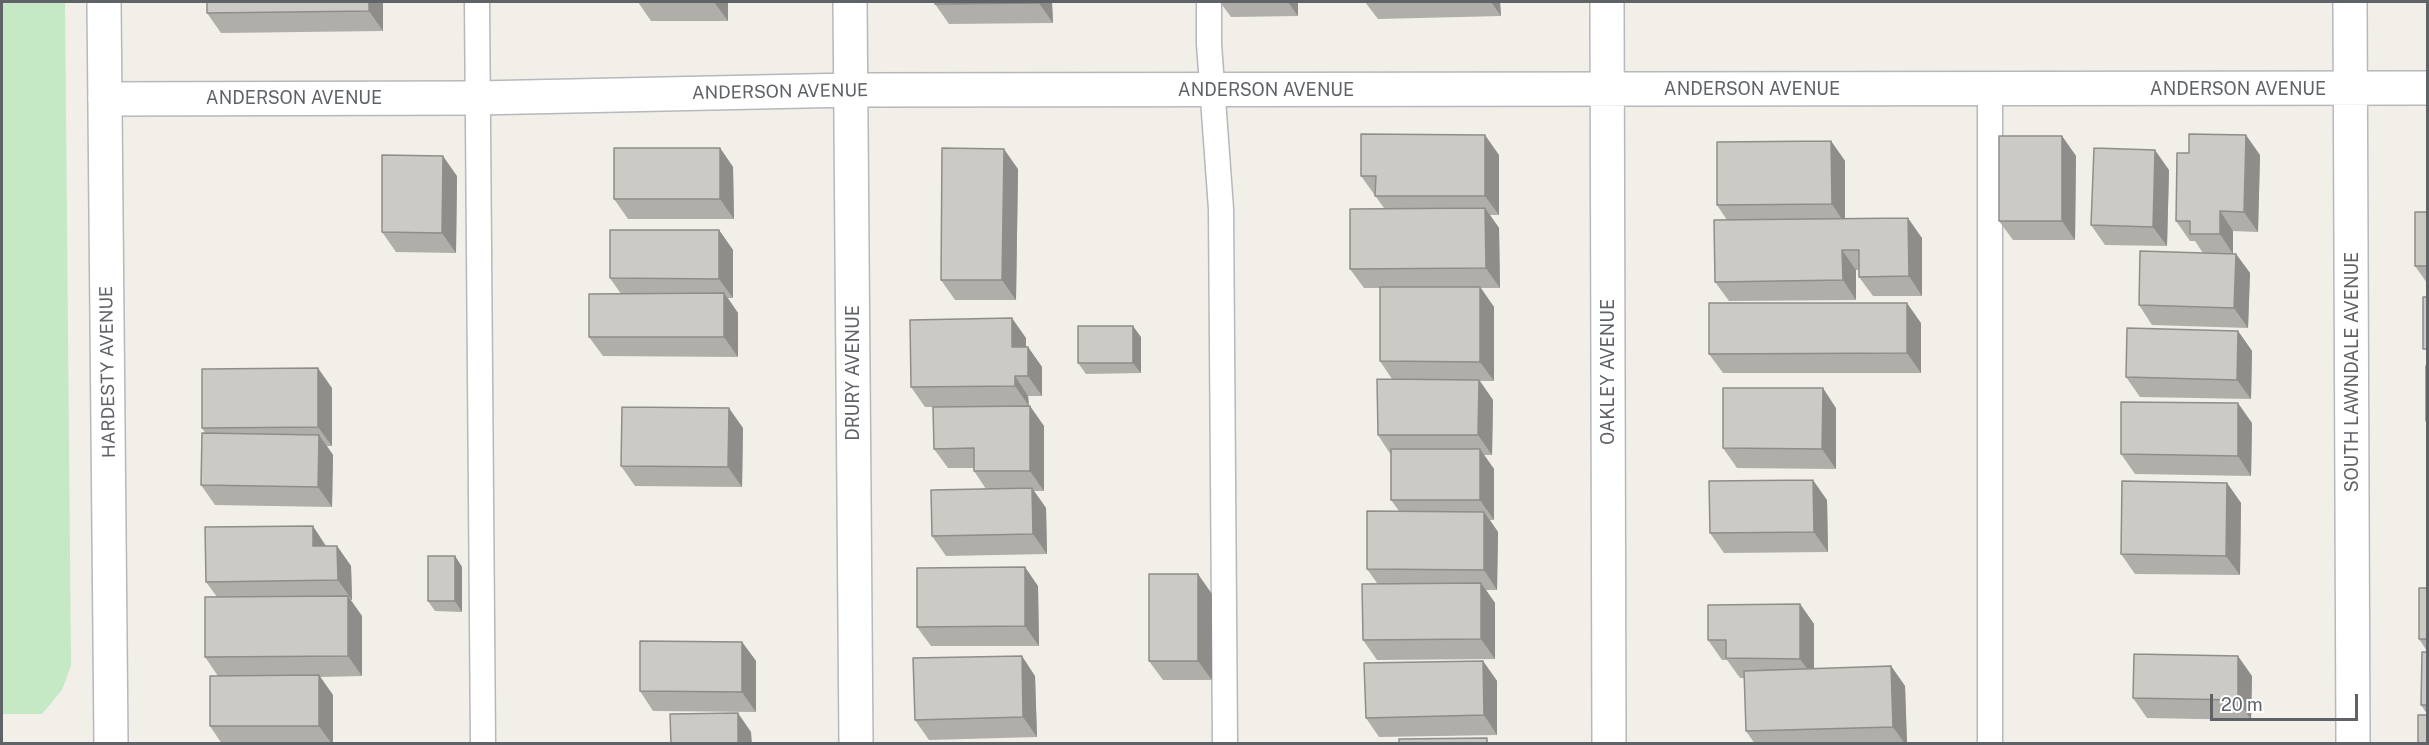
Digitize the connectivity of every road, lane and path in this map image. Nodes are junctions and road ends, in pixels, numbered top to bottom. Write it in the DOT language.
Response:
graph roads {
  1 [pos="104,2"];
  2 [pos="477,2"];
  3 [pos="850,2"];
  4 [pos="1209,2"];
  5 [pos="1607,2"];
  6 [pos="2350,2"];
  7 [pos="2427,88"];
  8 [pos="1608,89"];
  9 [pos="1990,89"];
  10 [pos="2350,89"];
  11 [pos="851,90"];
  12 [pos="1213,90"];
  13 [pos="478,98"];
  14 [pos="105,99"];
  15 [pos="111,744"];
  16 [pos="483,744"];
  17 [pos="856,744"];
  18 [pos="1225,744"];
  19 [pos="1609,744"];
  20 [pos="1990,744"];
  21 [pos="2353,744"];
  1 -- 14 [label="street, HARDESTY AVENUE"];
  2 -- 13 [label="lane"];
  3 -- 11 [label="street, DRURY AVENUE"];
  4 -- 12 [label="lane"];
  5 -- 8 [label="street, OAKLEY AVENUE"];
  6 -- 10 [label="street, SOUTH LAWNDALE AVENUE"];
  7 -- 10 [label="street, ANDERSON AVENUE"];
  8 -- 9 [label="street, ANDERSON AVENUE"];
  8 -- 12 [label="street, ANDERSON AVENUE"];
  8 -- 19 [label="street, OAKLEY AVENUE"];
  9 -- 10 [label="street, ANDERSON AVENUE"];
  9 -- 20 [label="lane"];
  10 -- 21 [label="street, SOUTH LAWNDALE AVENUE"];
  11 -- 12 [label="street, ANDERSON AVENUE"];
  11 -- 13 [label="street, ANDERSON AVENUE"];
  11 -- 17 [label="street, DRURY AVENUE"];
  12 -- 18 [label="lane"];
  13 -- 14 [label="street, ANDERSON AVENUE"];
  13 -- 16 [label="lane"];
  14 -- 15 [label="street, HARDESTY AVENUE"];
}
